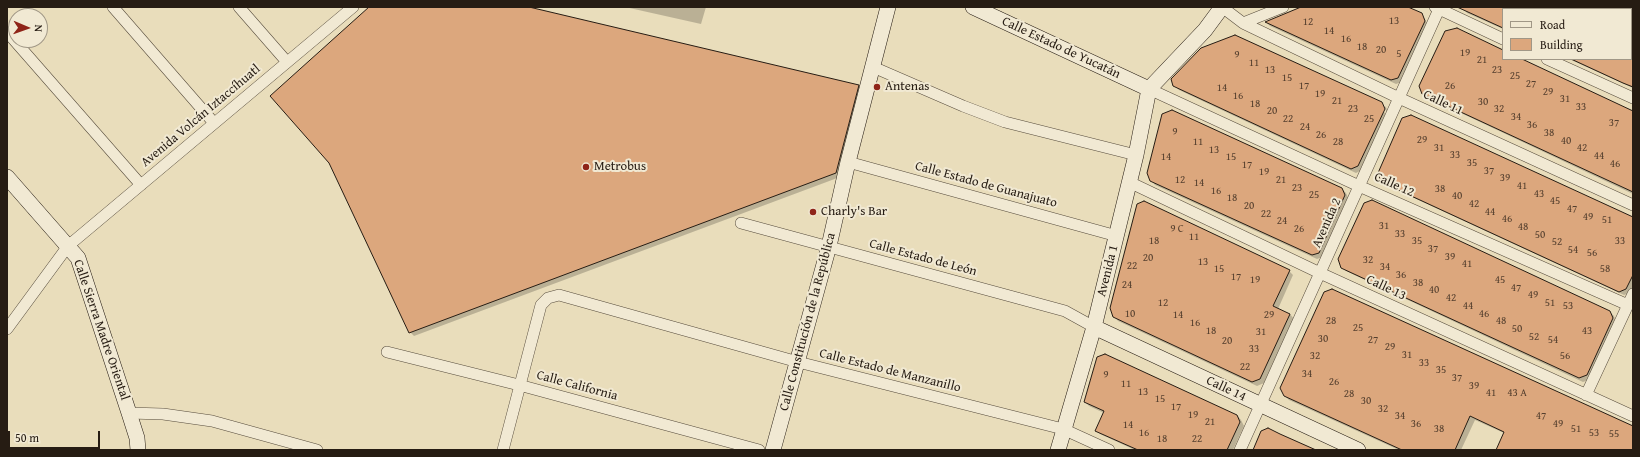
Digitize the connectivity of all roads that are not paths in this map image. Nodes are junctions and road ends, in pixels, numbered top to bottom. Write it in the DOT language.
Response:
graph roads {
  1 [pos="113,7"];
  2 [pos="240,7"];
  3 [pos="353,7"];
  4 [pos="888,7"];
  5 [pos="974,7"];
  6 [pos="1222,7"];
  7 [pos="1283,7"];
  8 [pos="1438,8"];
  9 [pos="1243,23"];
  10 [pos="7,32"];
  11 [pos="1502,39"];
  12 [pos="1549,60"];
  13 [pos="287,62"];
  14 [pos="872,67"];
  15 [pos="1149,89"];
  16 [pos="1399,98"];
  17 [pos="1633,98"];
  18 [pos="214,123"];
  19 [pos="1136,155"];
  20 [pos="848,162"];
  21 [pos="7,177"];
  22 [pos="1128,182"];
  23 [pos="141,185"];
  24 [pos="1360,186"];
  25 [pos="1633,205"];
  26 [pos="741,223"];
  27 [pos="1117,236"];
  28 [pos="68,246"];
  29 [pos="829,246"];
  30 [pos="1320,273"];
  31 [pos="1633,294"];
  32 [pos="1628,305"];
  33 [pos="1094,327"];
  34 [pos="7,329"];
  35 [pos="387,352"];
  36 [pos="798,362"];
  37 [pos="520,385"];
  38 [pos="1586,395"];
  39 [pos="1260,405"];
  40 [pos="129,413"];
  41 [pos="1633,416"];
  42 [pos="1063,429"];
  43 [pos="138,450"];
  44 [pos="317,450"];
  45 [pos="503,450"];
  46 [pos="759,450"];
  47 [pos="773,450"];
  48 [pos="1058,450"];
  49 [pos="1109,450"];
  50 [pos="1240,450"];
  51 [pos="1358,450"];
  1 -- 18 [label="street"];
  2 -- 13 [label="street"];
  3 -- 13 [label="street, Avenida Volcán Iztaccíhuatl"];
  4 -- 14 [label="street, Calle Constitución de la República"];
  5 -- 15 [label="street, Calle Estado de Yucatán"];
  6 -- 9 [label="street"];
  6 -- 15 [label="street"];
  7 -- 9 [label="street"];
  8 -- 11 [label="street"];
  8 -- 16 [label="street, Avenida 2"];
  9 -- 16 [label="street, Calle 11"];
  10 -- 23 [label="street"];
  12 -- 17 [label="street"];
  13 -- 18 [label="street, Avenida Volcán Iztaccíhuatl"];
  14 -- 19 [label="street"];
  14 -- 20 [label="street, Calle Constitución de la República"];
  15 -- 19 [label="street, Avenida 1"];
  15 -- 24 [label="street, Calle 12"];
  16 -- 24 [label="street, Avenida 2"];
  16 -- 25 [label="street, Calle 11"];
  18 -- 23 [label="street, Avenida Volcán Iztaccíhuatl"];
  19 -- 22 [label="street, Avenida 1"];
  20 -- 27 [label="street, Calle Estado de Guanajuato"];
  20 -- 29 [label="street, Calle Constitución de la República"];
  21 -- 28 [label="street, Calle Sierra Madre Oriental"];
  22 -- 27 [label="street, Avenida 1"];
  22 -- 30 [label="street, Calle 13"];
  23 -- 28 [label="street, Avenida Volcán Iztaccíhuatl"];
  24 -- 30 [label="street, Avenida 2"];
  24 -- 32 [label="street, Calle 12"];
  26 -- 29 [label="street, Calle Estado de León"];
  27 -- 33 [label="street, Avenida 1"];
  28 -- 34 [label="street, Avenida Volcán Iztaccíhuatl"];
  28 -- 40 [label="street, Calle Sierra Madre Oriental"];
  29 -- 33 [label="street, Calle Estado de León"];
  29 -- 36 [label="street, Calle Constitución de la República"];
  30 -- 38 [label="street, Calle 13"];
  30 -- 39 [label="street, Avenida 2"];
  31 -- 32 [label="street"];
  32 -- 38 [label="street"];
  33 -- 39 [label="street, Calle 14"];
  33 -- 42 [label="street, Avenida 1"];
  35 -- 37 [label="street, Calle California"];
  36 -- 37 [label="street, Calle Estado de Manzanillo"];
  36 -- 42 [label="street, Calle Estado de Manzanillo"];
  36 -- 47 [label="street, Calle Constitución de la República"];
  37 -- 45 [label="street"];
  37 -- 46 [label="street, Calle California"];
  38 -- 41 [label="street, Calle 13"];
  39 -- 50 [label="street, Avenida 2"];
  39 -- 51 [label="street, Calle 14"];
  40 -- 43 [label="street, Calle Sierra Madre Oriental"];
  40 -- 44 [label="street"];
  42 -- 48 [label="street, Avenida 1"];
  42 -- 49 [label="street, Calle Estado de Manzanillo"];
}
